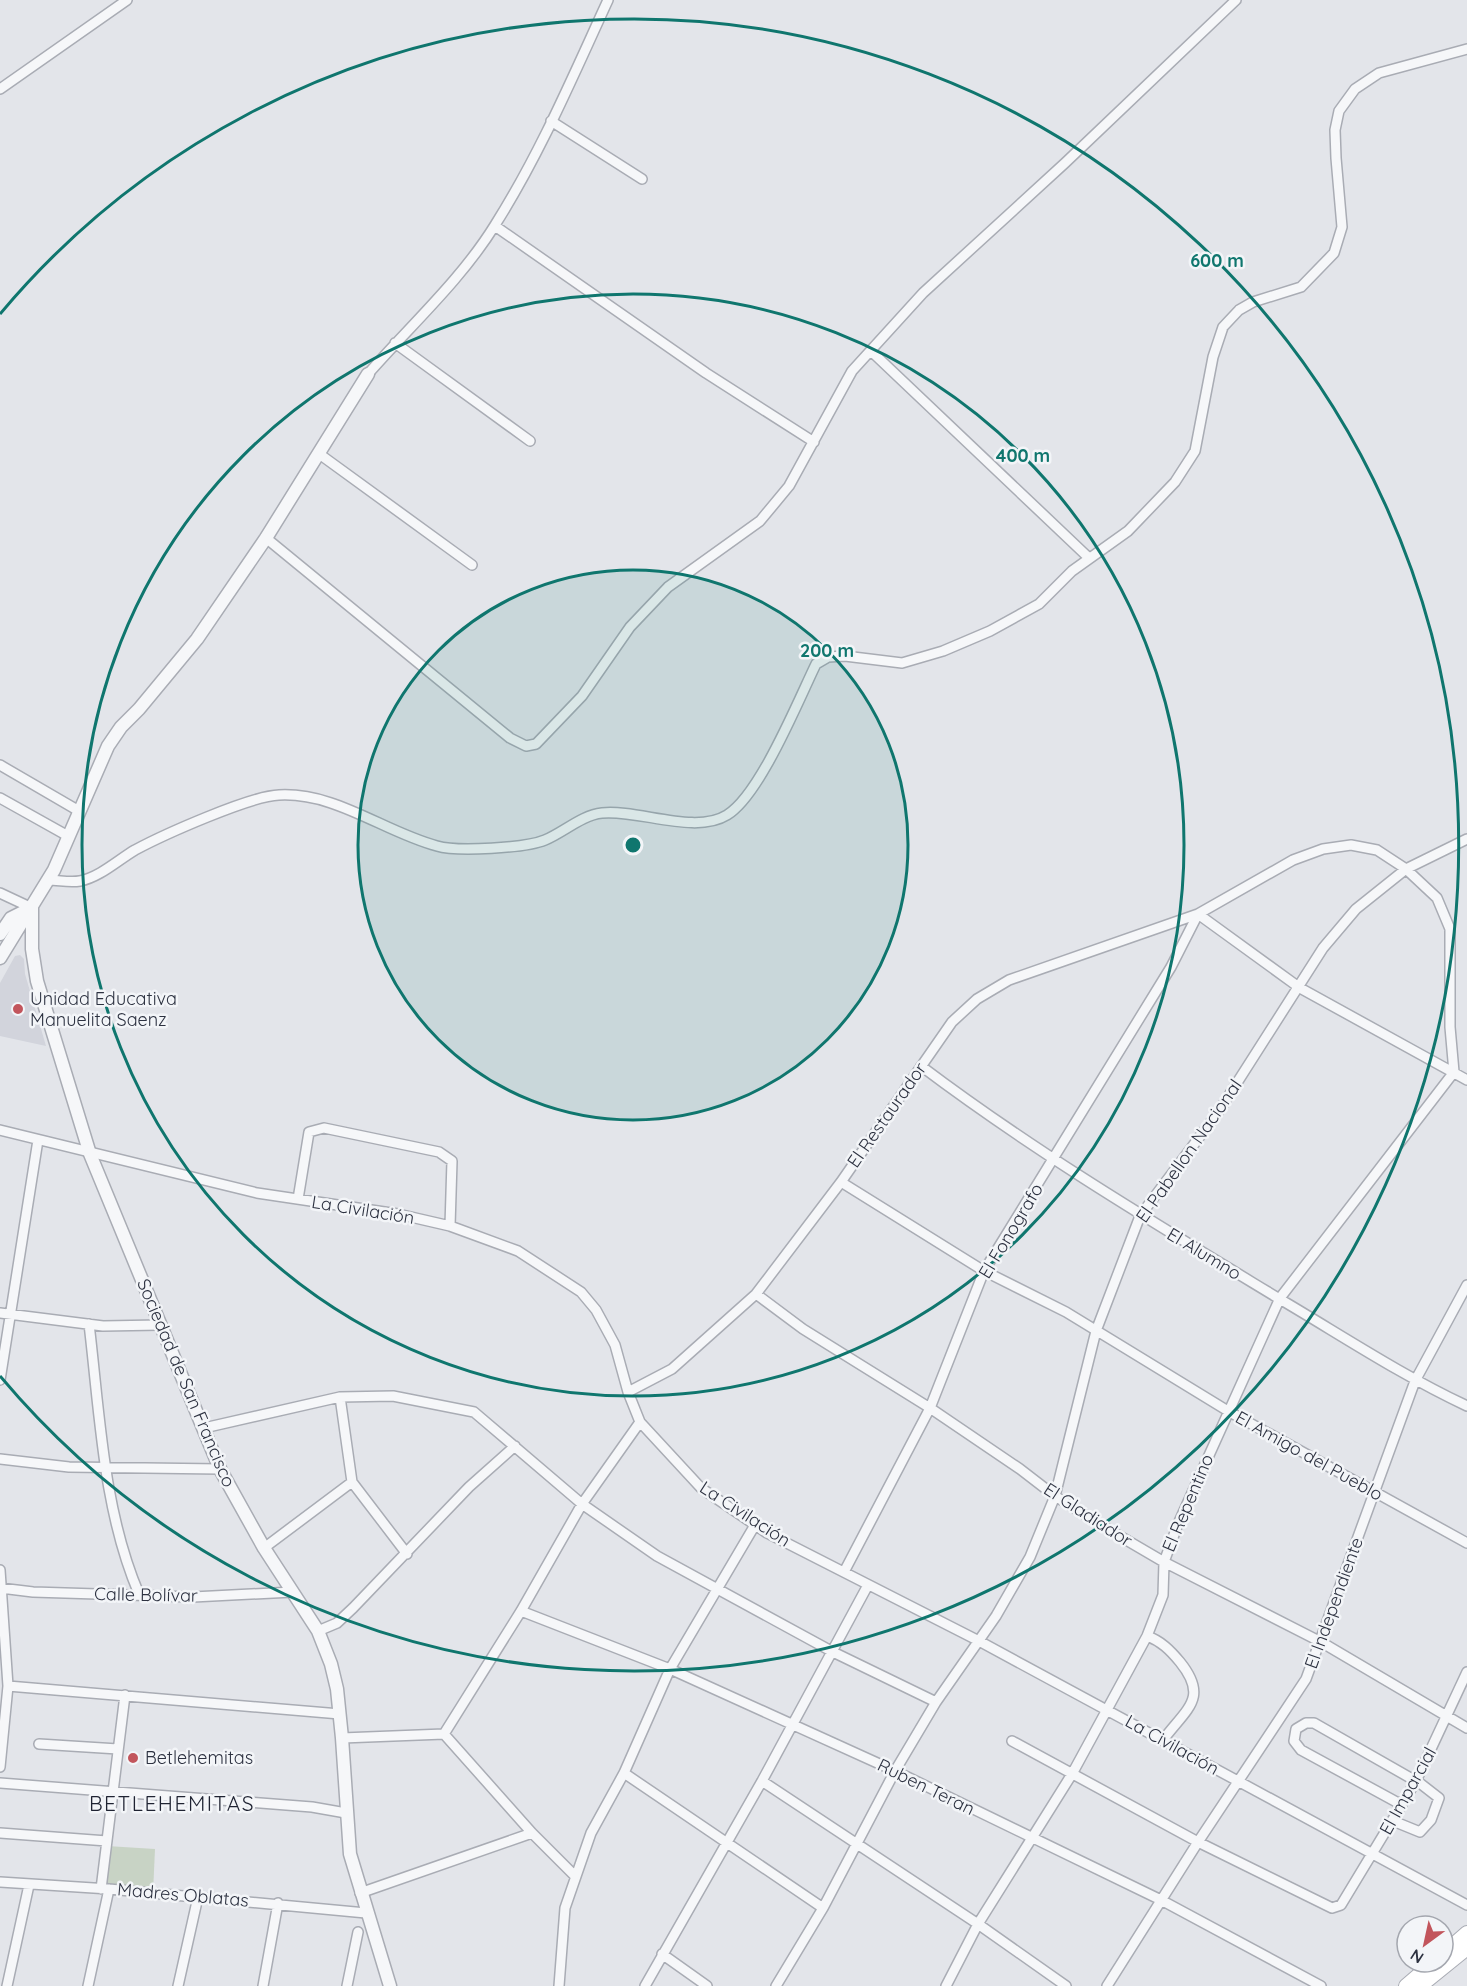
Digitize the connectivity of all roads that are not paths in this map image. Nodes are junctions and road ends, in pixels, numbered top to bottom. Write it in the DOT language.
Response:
graph roads {
  1 [pos="127,0"];
  2 [pos="608,0"];
  3 [pos="1236,0"];
  4 [pos="1467,49"];
  5 [pos="0,89"];
  6 [pos="551,121"];
  7 [pos="642,178"];
  8 [pos="495,226"];
  9 [pos="395,344"];
  10 [pos="871,351"];
  11 [pos="368,374"];
  12 [pos="530,441"];
  13 [pos="814,442"];
  14 [pos="318,453"];
  15 [pos="266,538"];
  16 [pos="1089,558"];
  17 [pos="472,565"];
  18 [pos="0,765"];
  19 [pos="0,798"];
  20 [pos="79,811"];
  21 [pos="68,836"];
  22 [pos="1467,839"];
  23 [pos="1406,869"];
  24 [pos="48,880"];
  25 [pos="0,893"];
  26 [pos="32,908"];
  27 [pos="1198,914"];
  28 [pos="0,934"];
  29 [pos="0,958"];
  30 [pos="1300,988"];
  31 [pos="921,1066"];
  32 [pos="1454,1072"];
  33 [pos="1467,1080"];
  34 [pos="0,1130"];
  35 [pos="38,1140"];
  36 [pos="90,1154"];
  37 [pos="1053,1160"];
  38 [pos="841,1182"];
  39 [pos="298,1199"];
  40 [pos="1140,1215"];
  41 [pos="450,1226"];
  42 [pos="984,1271"];
  43 [pos="1467,1286"];
  44 [pos="756,1294"];
  45 [pos="1280,1298"];
  46 [pos="0,1313"];
  47 [pos="12,1315"];
  48 [pos="89,1324"];
  49 [pos="160,1325"];
  50 [pos="1096,1330"];
  51 [pos="0,1380"];
  52 [pos="1415,1381"];
  53 [pos="628,1392"];
  54 [pos="340,1397"];
  55 [pos="1467,1406"];
  56 [pos="930,1408"];
  57 [pos="1228,1411"];
  58 [pos="640,1422"];
  59 [pos="204,1428"];
  60 [pos="515,1446"];
  61 [pos="0,1459"];
  62 [pos="106,1467"];
  63 [pos="220,1469"];
  64 [pos="352,1482"];
  65 [pos="1374,1492"];
  66 [pos="1055,1496"];
  67 [pos="582,1504"];
  68 [pos="755,1526"];
  69 [pos="1467,1543"];
  70 [pos="264,1548"];
  71 [pos="407,1554"];
  72 [pos="1164,1562"];
  73 [pos="0,1570"];
  74 [pos="844,1572"];
  75 [pos="868,1585"];
  76 [pos="1,1588"];
  77 [pos="717,1590"];
  78 [pos="292,1592"];
  79 [pos="139,1594"];
  80 [pos="521,1611"];
  81 [pos="318,1631"];
  82 [pos="1147,1636"];
  83 [pos="979,1641"];
  84 [pos="1321,1642"];
  85 [pos="833,1652"];
  86 [pos="670,1669"];
  87 [pos="1467,1672"];
  88 [pos="9,1686"];
  89 [pos="125,1695"];
  90 [pos="936,1702"];
  91 [pos="1107,1710"];
  92 [pos="3,1714"];
  93 [pos="340,1714"];
  94 [pos="1448,1717"];
  95 [pos="792,1726"];
  96 [pos="1467,1728"];
  97 [pos="444,1734"];
  98 [pos="342,1738"];
  99 [pos="1163,1740"];
  100 [pos="1012,1741"];
  101 [pos="39,1744"];
  102 [pos="118,1749"];
  103 [pos="0,1767"];
  104 [pos="895,1771"];
  105 [pos="624,1773"];
  106 [pos="1072,1774"];
  107 [pos="762,1781"];
  108 [pos="1238,1781"];
  109 [pos="1416,1781"];
  110 [pos="0,1783"];
  111 [pos="113,1791"];
  112 [pos="1402,1805"];
  113 [pos="346,1813"];
  114 [pos="1393,1821"];
  115 [pos="0,1833"];
  116 [pos="532,1833"];
  117 [pos="1033,1839"];
  118 [pos="107,1841"];
  119 [pos="1198,1842"];
  120 [pos="857,1843"];
  121 [pos="726,1844"];
  122 [pos="1372,1852"];
  123 [pos="574,1875"];
  124 [pos="0,1882"];
  125 [pos="29,1885"];
  126 [pos="105,1889"];
  127 [pos="360,1893"];
  128 [pos="198,1897"];
  129 [pos="1161,1900"];
  130 [pos="278,1903"];
  131 [pos="1467,1905"];
  132 [pos="823,1908"];
  133 [pos="366,1913"];
  134 [pos="978,1924"];
  135 [pos="358,1932"];
  136 [pos="1467,1933"];
  137 [pos="1455,1944"];
  138 [pos="1467,1948"];
  139 [pos="662,1954"];
  140 [pos="1430,1976"];
  141 [pos="7,1986"];
  142 [pos="88,1986"];
  143 [pos="178,1986"];
  144 [pos="263,1986"];
  145 [pos="348,1986"];
  146 [pos="390,1986"];
  147 [pos="559,1986"];
  148 [pos="645,1986"];
  149 [pos="707,1986"];
  150 [pos="776,1986"];
  151 [pos="946,1986"];
  152 [pos="1066,1986"];
  153 [pos="1107,1986"];
  154 [pos="1321,1986"];
  155 [pos="1406,1986"];
  1 -- 5 [label="street"];
  2 -- 6 [label="street"];
  3 -- 10 [label="street"];
  4 -- 16 [label="street"];
  6 -- 7 [label="street"];
  6 -- 8 [label="street"];
  8 -- 9 [label="street"];
  8 -- 13 [label="street"];
  9 -- 11 [label="street"];
  9 -- 12 [label="street"];
  10 -- 13 [label="street"];
  10 -- 16 [label="street"];
  11 -- 14 [label="street"];
  13 -- 15 [label="street"];
  14 -- 15 [label="street"];
  14 -- 17 [label="street"];
  15 -- 20 [label="street"];
  16 -- 24 [label="street"];
  18 -- 20 [label="street"];
  19 -- 21 [label="street"];
  20 -- 21 [label="street"];
  21 -- 24 [label="street"];
  22 -- 23 [label="street, El Pabellon Nacional"];
  23 -- 27 [label="street, El Restaurador"];
  23 -- 30 [label="street, El Pabellon Nacional"];
  23 -- 32 [label="street, El Restaurador"];
  24 -- 26 [label="street"];
  25 -- 26 [label="street"];
  26 -- 28 [label="street"];
  26 -- 29 [label="street"];
  26 -- 36 [label="street, Sociedad de San Francisco"];
  27 -- 30 [label="street"];
  27 -- 31 [label="street, El Restaurador"];
  27 -- 37 [label="street, El Fonografo"];
  30 -- 32 [label="street"];
  30 -- 40 [label="street, El Pabellon Nacional"];
  31 -- 37 [label="street, El Alumno"];
  31 -- 38 [label="street, El Restaurador"];
  32 -- 33 [label="street"];
  32 -- 45 [label="street, El Repentino"];
  34 -- 35 [label="street, La Civilación"];
  35 -- 36 [label="street, La Civilación"];
  35 -- 47 [label="street"];
  36 -- 39 [label="street, La Civilación"];
  36 -- 49 [label="street, Sociedad de San Francisco"];
  37 -- 40 [label="street, El Alumno"];
  37 -- 42 [label="street, El Fonografo"];
  38 -- 42 [label="street"];
  38 -- 44 [label="street, El Restaurador"];
  39 -- 41 [label="street, La Civilación"];
  39 -- 41 [label="street"];
  40 -- 45 [label="street, El Alumno"];
  40 -- 50 [label="street, El Pabellon Nacional"];
  41 -- 53 [label="street, La Civilación"];
  42 -- 50 [label="street"];
  42 -- 56 [label="street, El Fonografo"];
  43 -- 52 [label="street, El Independiente"];
  44 -- 53 [label="street, El Restaurador"];
  44 -- 56 [label="street, El Gladiador"];
  45 -- 52 [label="street, El Alumno"];
  45 -- 57 [label="street, El Repentino"];
  46 -- 47 [label="street"];
  47 -- 48 [label="street"];
  47 -- 51 [label="street"];
  48 -- 49 [label="street"];
  48 -- 62 [label="street"];
  49 -- 59 [label="street, Sociedad de San Francisco"];
  50 -- 57 [label="street, El Amigo del Pueblo"];
  50 -- 66 [label="street, El Pabellon Nacional"];
  52 -- 55 [label="street, El Alumno"];
  52 -- 65 [label="street, El Independiente"];
  53 -- 58 [label="street, La Civilación"];
  54 -- 59 [label="street"];
  54 -- 60 [label="street"];
  54 -- 64 [label="street"];
  56 -- 66 [label="street, El Gladiador"];
  56 -- 74 [label="street, El Fonografo"];
  57 -- 65 [label="street, El Amigo del Pueblo"];
  57 -- 72 [label="street, El Repentino"];
  58 -- 67 [label="street"];
  58 -- 68 [label="street, La Civilación"];
  59 -- 63 [label="street, Sociedad de San Francisco"];
  60 -- 67 [label="street"];
  60 -- 71 [label="street"];
  61 -- 62 [label="street"];
  62 -- 63 [label="street"];
  62 -- 79 [label="street"];
  63 -- 70 [label="street, Sociedad de San Francisco"];
  64 -- 70 [label="street"];
  64 -- 71 [label="street"];
  65 -- 69 [label="street, El Amigo del Pueblo"];
  65 -- 84 [label="street, El Independiente"];
  66 -- 72 [label="street, El Gladiador"];
  66 -- 83 [label="street, El Pabellon Nacional"];
  67 -- 77 [label="street"];
  67 -- 80 [label="street"];
  68 -- 74 [label="street, La Civilación"];
  68 -- 77 [label="street"];
  70 -- 78 [label="street, Sociedad de San Francisco"];
  71 -- 81 [label="street"];
  72 -- 82 [label="street, El Repentino"];
  72 -- 84 [label="street, El Gladiador"];
  73 -- 76 [label="street"];
  74 -- 75 [label="street, La Civilación"];
  75 -- 83 [label="street, La Civilación"];
  75 -- 85 [label="street"];
  76 -- 79 [label="street, Calle Bolívar"];
  76 -- 88 [label="street"];
  77 -- 85 [label="street"];
  77 -- 86 [label="street"];
  78 -- 79 [label="street, Calle Bolívar"];
  78 -- 81 [label="street, Sociedad de San Francisco"];
  80 -- 86 [label="street, Ruben Teran"];
  80 -- 97 [label="street"];
  81 -- 93 [label="street, Sociedad de San Francisco"];
  82 -- 91 [label="street, El Repentino"];
  82 -- 99 [label="street"];
  83 -- 90 [label="street, El Pabellon Nacional"];
  83 -- 91 [label="street, La Civilación"];
  84 -- 94 [label="street, El Gladiador"];
  84 -- 108 [label="street, El Independiente"];
  85 -- 90 [label="street"];
  85 -- 95 [label="street"];
  86 -- 95 [label="street, Ruben Teran"];
  86 -- 105 [label="street"];
  87 -- 94 [label="street, El Imparcial"];
  88 -- 89 [label="street"];
  88 -- 92 [label="street"];
  89 -- 93 [label="street"];
  89 -- 102 [label="street"];
  90 -- 104 [label="street, El Pabellon Nacional"];
  91 -- 99 [label="street, La Civilación"];
  91 -- 106 [label="street, El Repentino"];
  92 -- 103 [label="street"];
  93 -- 98 [label="street, Sociedad de San Francisco"];
  94 -- 96 [label="street, El Gladiador"];
  94 -- 109 [label="street, El Imparcial"];
  95 -- 104 [label="street, Ruben Teran"];
  95 -- 107 [label="street"];
  97 -- 98 [label="street"];
  97 -- 116 [label="street"];
  98 -- 113 [label="street, Sociedad de San Francisco"];
  99 -- 108 [label="street, La Civilación"];
  100 -- 106 [label="street"];
  101 -- 102 [label="street"];
  102 -- 111 [label="street"];
  104 -- 117 [label="street, Ruben Teran"];
  104 -- 120 [label="street, El Pabellon Nacional"];
  105 -- 121 [label="street"];
  105 -- 123 [label="street"];
  106 -- 117 [label="street, El Repentino"];
  106 -- 119 [label="street"];
  107 -- 120 [label="street"];
  107 -- 121 [label="street"];
  108 -- 119 [label="street, El Independiente"];
  108 -- 122 [label="street, La Civilación"];
  109 -- 112 [label="street, El Imparcial"];
  109 -- 112 [label="street"];
  109 -- 114 [label="street"];
  110 -- 111 [label="street"];
  111 -- 113 [label="street"];
  111 -- 118 [label="street"];
  112 -- 114 [label="street, El Imparcial"];
  113 -- 127 [label="street, Sociedad de San Francisco"];
  114 -- 122 [label="street, El Imparcial"];
  115 -- 118 [label="street"];
  116 -- 123 [label="street"];
  116 -- 127 [label="street"];
  117 -- 129 [label="street, Ruben Teran"];
  117 -- 134 [label="street, El Repentino"];
  118 -- 126 [label="street"];
  119 -- 122 [label="street, El Imparcial"];
  119 -- 129 [label="street, El Independiente"];
  120 -- 132 [label="street, El Pabellon Nacional"];
  120 -- 134 [label="street"];
  121 -- 132 [label="street"];
  121 -- 139 [label="street"];
  122 -- 131 [label="street, La Civilación"];
  123 -- 147 [label="street"];
  124 -- 125 [label="street, Madres Oblatas"];
  125 -- 126 [label="street, Madres Oblatas"];
  125 -- 141 [label="street"];
  126 -- 128 [label="street, Madres Oblatas"];
  126 -- 142 [label="street"];
  127 -- 133 [label="street, Sociedad de San Francisco"];
  128 -- 130 [label="street, Madres Oblatas"];
  128 -- 143 [label="street"];
  129 -- 153 [label="street, El Independiente"];
  129 -- 154 [label="street, Ruben Teran"];
  130 -- 133 [label="street, Madres Oblatas"];
  130 -- 144 [label="street"];
  132 -- 150 [label="street, El Pabellon Nacional"];
  133 -- 146 [label="street, Sociedad de San Francisco"];
  134 -- 151 [label="street, El Repentino"];
  134 -- 152 [label="street"];
  135 -- 145 [label="street"];
  136 -- 137 [label="main road"];
  138 -- 140 [label="main road"];
  139 -- 148 [label="street"];
  139 -- 149 [label="street"];
  140 -- 155 [label="main road"];
}
